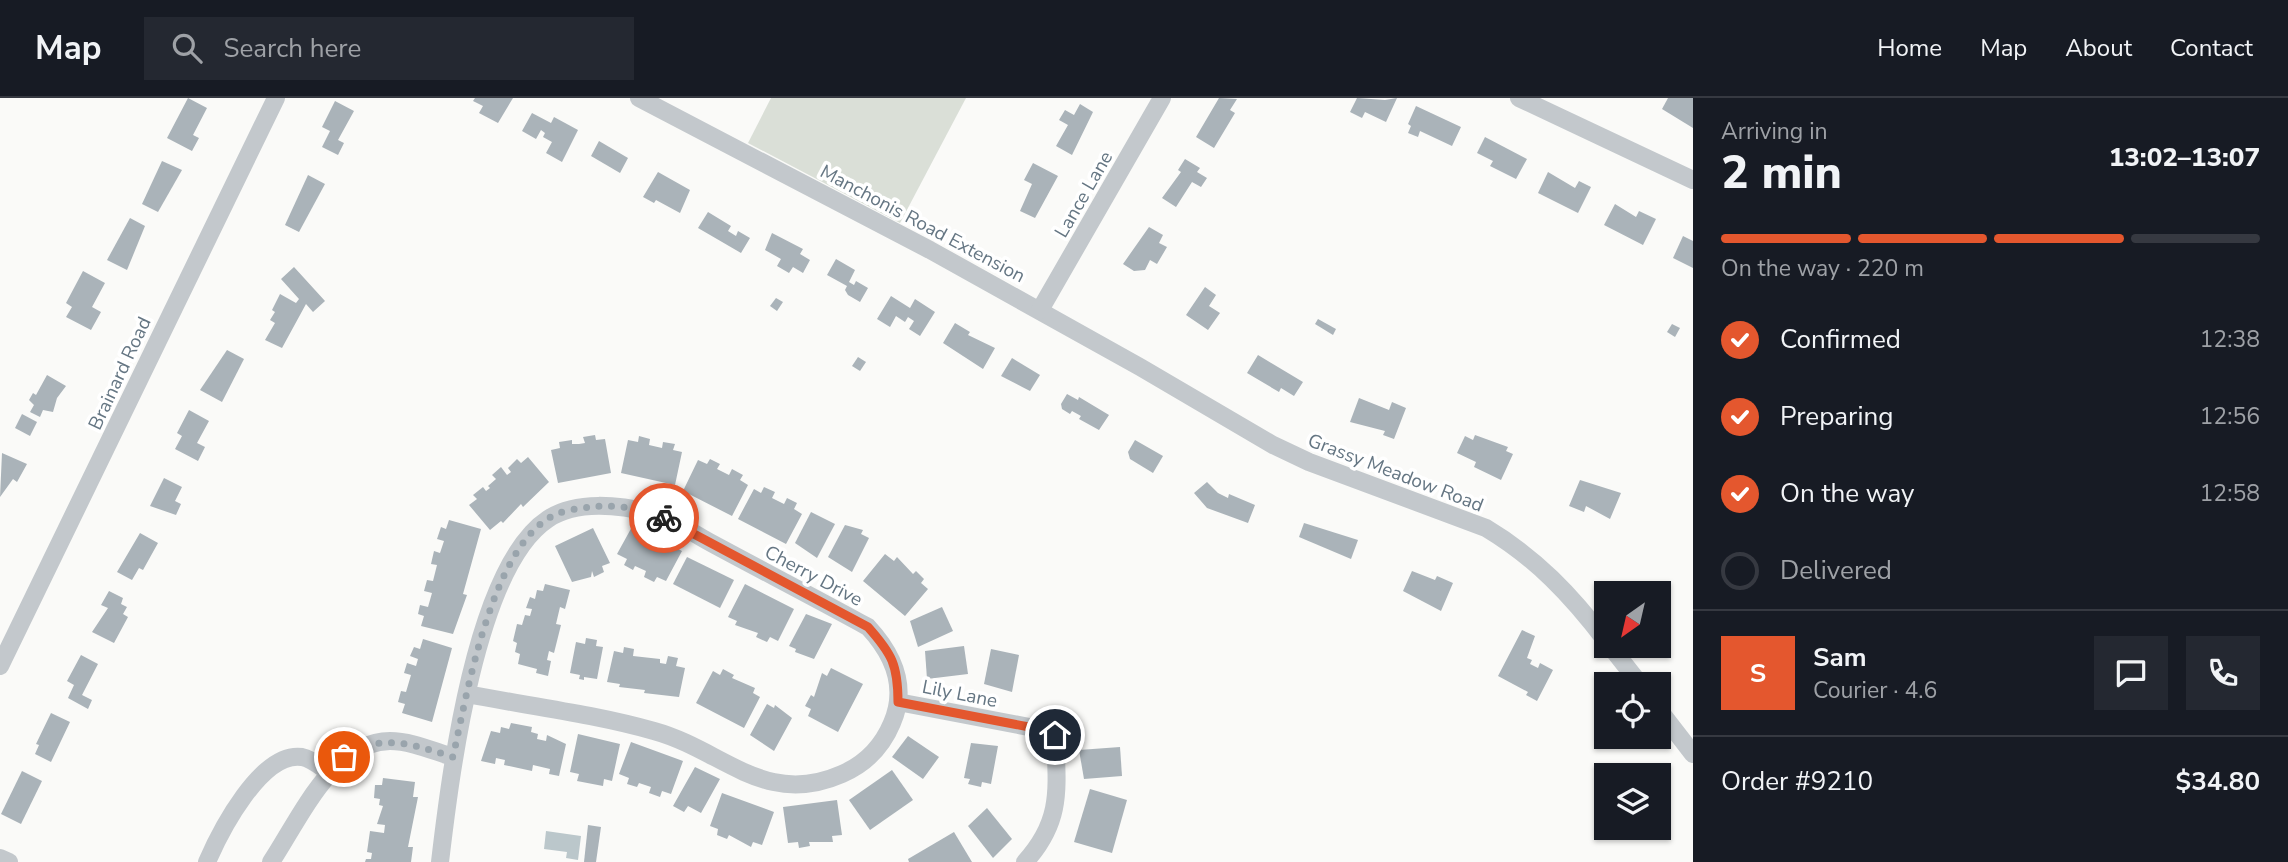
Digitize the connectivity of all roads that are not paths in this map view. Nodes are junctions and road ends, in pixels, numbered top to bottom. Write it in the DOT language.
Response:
graph roads {
  1 [pos="276,98"];
  2 [pos="639,98"];
  3 [pos="1163,98"];
  4 [pos="1519,98"];
  5 [pos="1693,180"];
  6 [pos="1040,310"];
  7 [pos="1182,394"];
  8 [pos="1594,627"];
  9 [pos="1619,658"];
  10 [pos="0,666"];
  11 [pos="1631,672"];
  12 [pos="467,694"];
  13 [pos="898,702"];
  14 [pos="1671,726"];
  15 [pos="1693,754"];
  16 [pos="453,757"];
  17 [pos="330,774"];
  18 [pos="0,858"];
  19 [pos="9,862"];
  20 [pos="208,862"];
  21 [pos="271,862"];
  22 [pos="440,862"];
  23 [pos="1025,862"];
  1 -- 10 [label="street, Brainard Road"];
  2 -- 6 [label="street, Manchonis Road Extension"];
  3 -- 6 [label="street, Lance Lane"];
  4 -- 5 [label="street"];
  6 -- 7 [label="street, Manchonis Road Extension"];
  7 -- 8 [label="street, Grassy Meadow Road"];
  9 -- 11 [label="street"];
  12 -- 13 [label="street, Cherry Drive"];
  12 -- 13 [label="street, Cherry Drive"];
  12 -- 16 [label="street, Cherry Drive"];
  13 -- 23 [label="street, Lily Lane"];
  14 -- 15 [label="street"];
  16 -- 17 [label="street"];
  16 -- 22 [label="street, Cherry Drive"];
  17 -- 20 [label="street"];
  17 -- 21 [label="street"];
  18 -- 19 [label="street"];
}
